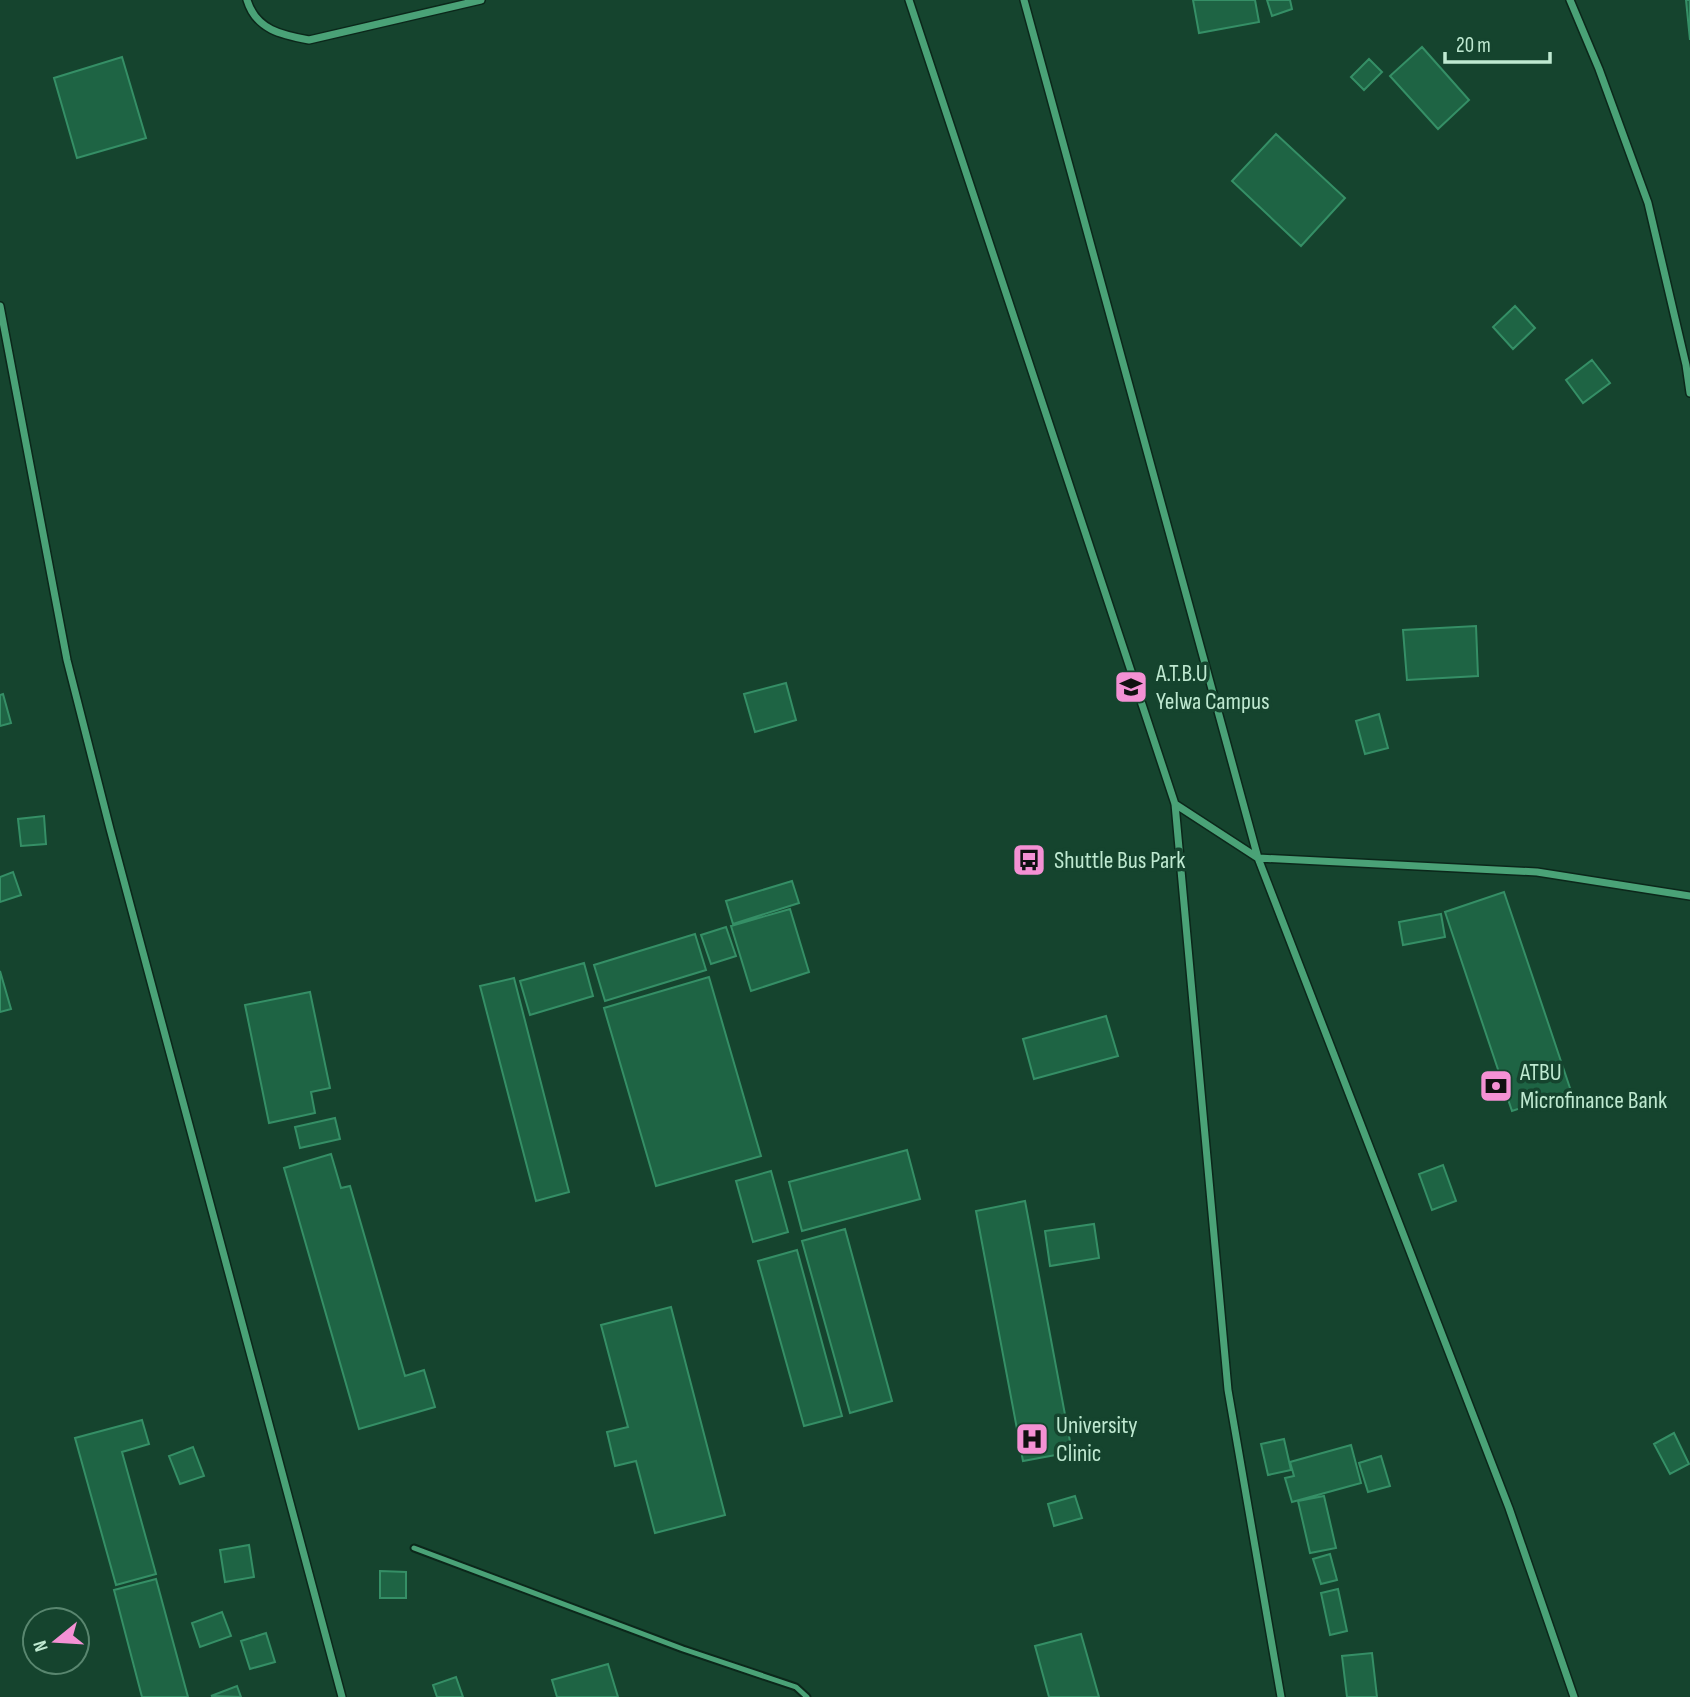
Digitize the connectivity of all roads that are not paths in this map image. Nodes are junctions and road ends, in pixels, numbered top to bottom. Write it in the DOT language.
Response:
graph roads {
  1 [pos="247,0"];
  2 [pos="481,0"];
  3 [pos="909,0"];
  4 [pos="1024,0"];
  5 [pos="1570,0"];
  6 [pos="0,306"];
  7 [pos="1690,393"];
  8 [pos="1175,804"];
  9 [pos="1258,858"];
  10 [pos="1690,895"];
  11 [pos="414,1548"];
  12 [pos="342,1697"];
  13 [pos="807,1697"];
  14 [pos="1281,1697"];
  15 [pos="1574,1697"];
  1 -- 2 [label="street"];
  3 -- 8 [label="street"];
  4 -- 9 [label="street"];
  5 -- 7 [label="street"];
  6 -- 12 [label="street"];
  8 -- 9 [label="street"];
  8 -- 14 [label="street"];
  9 -- 10 [label="street"];
  9 -- 15 [label="street"];
  11 -- 13 [label="lane"];
}
